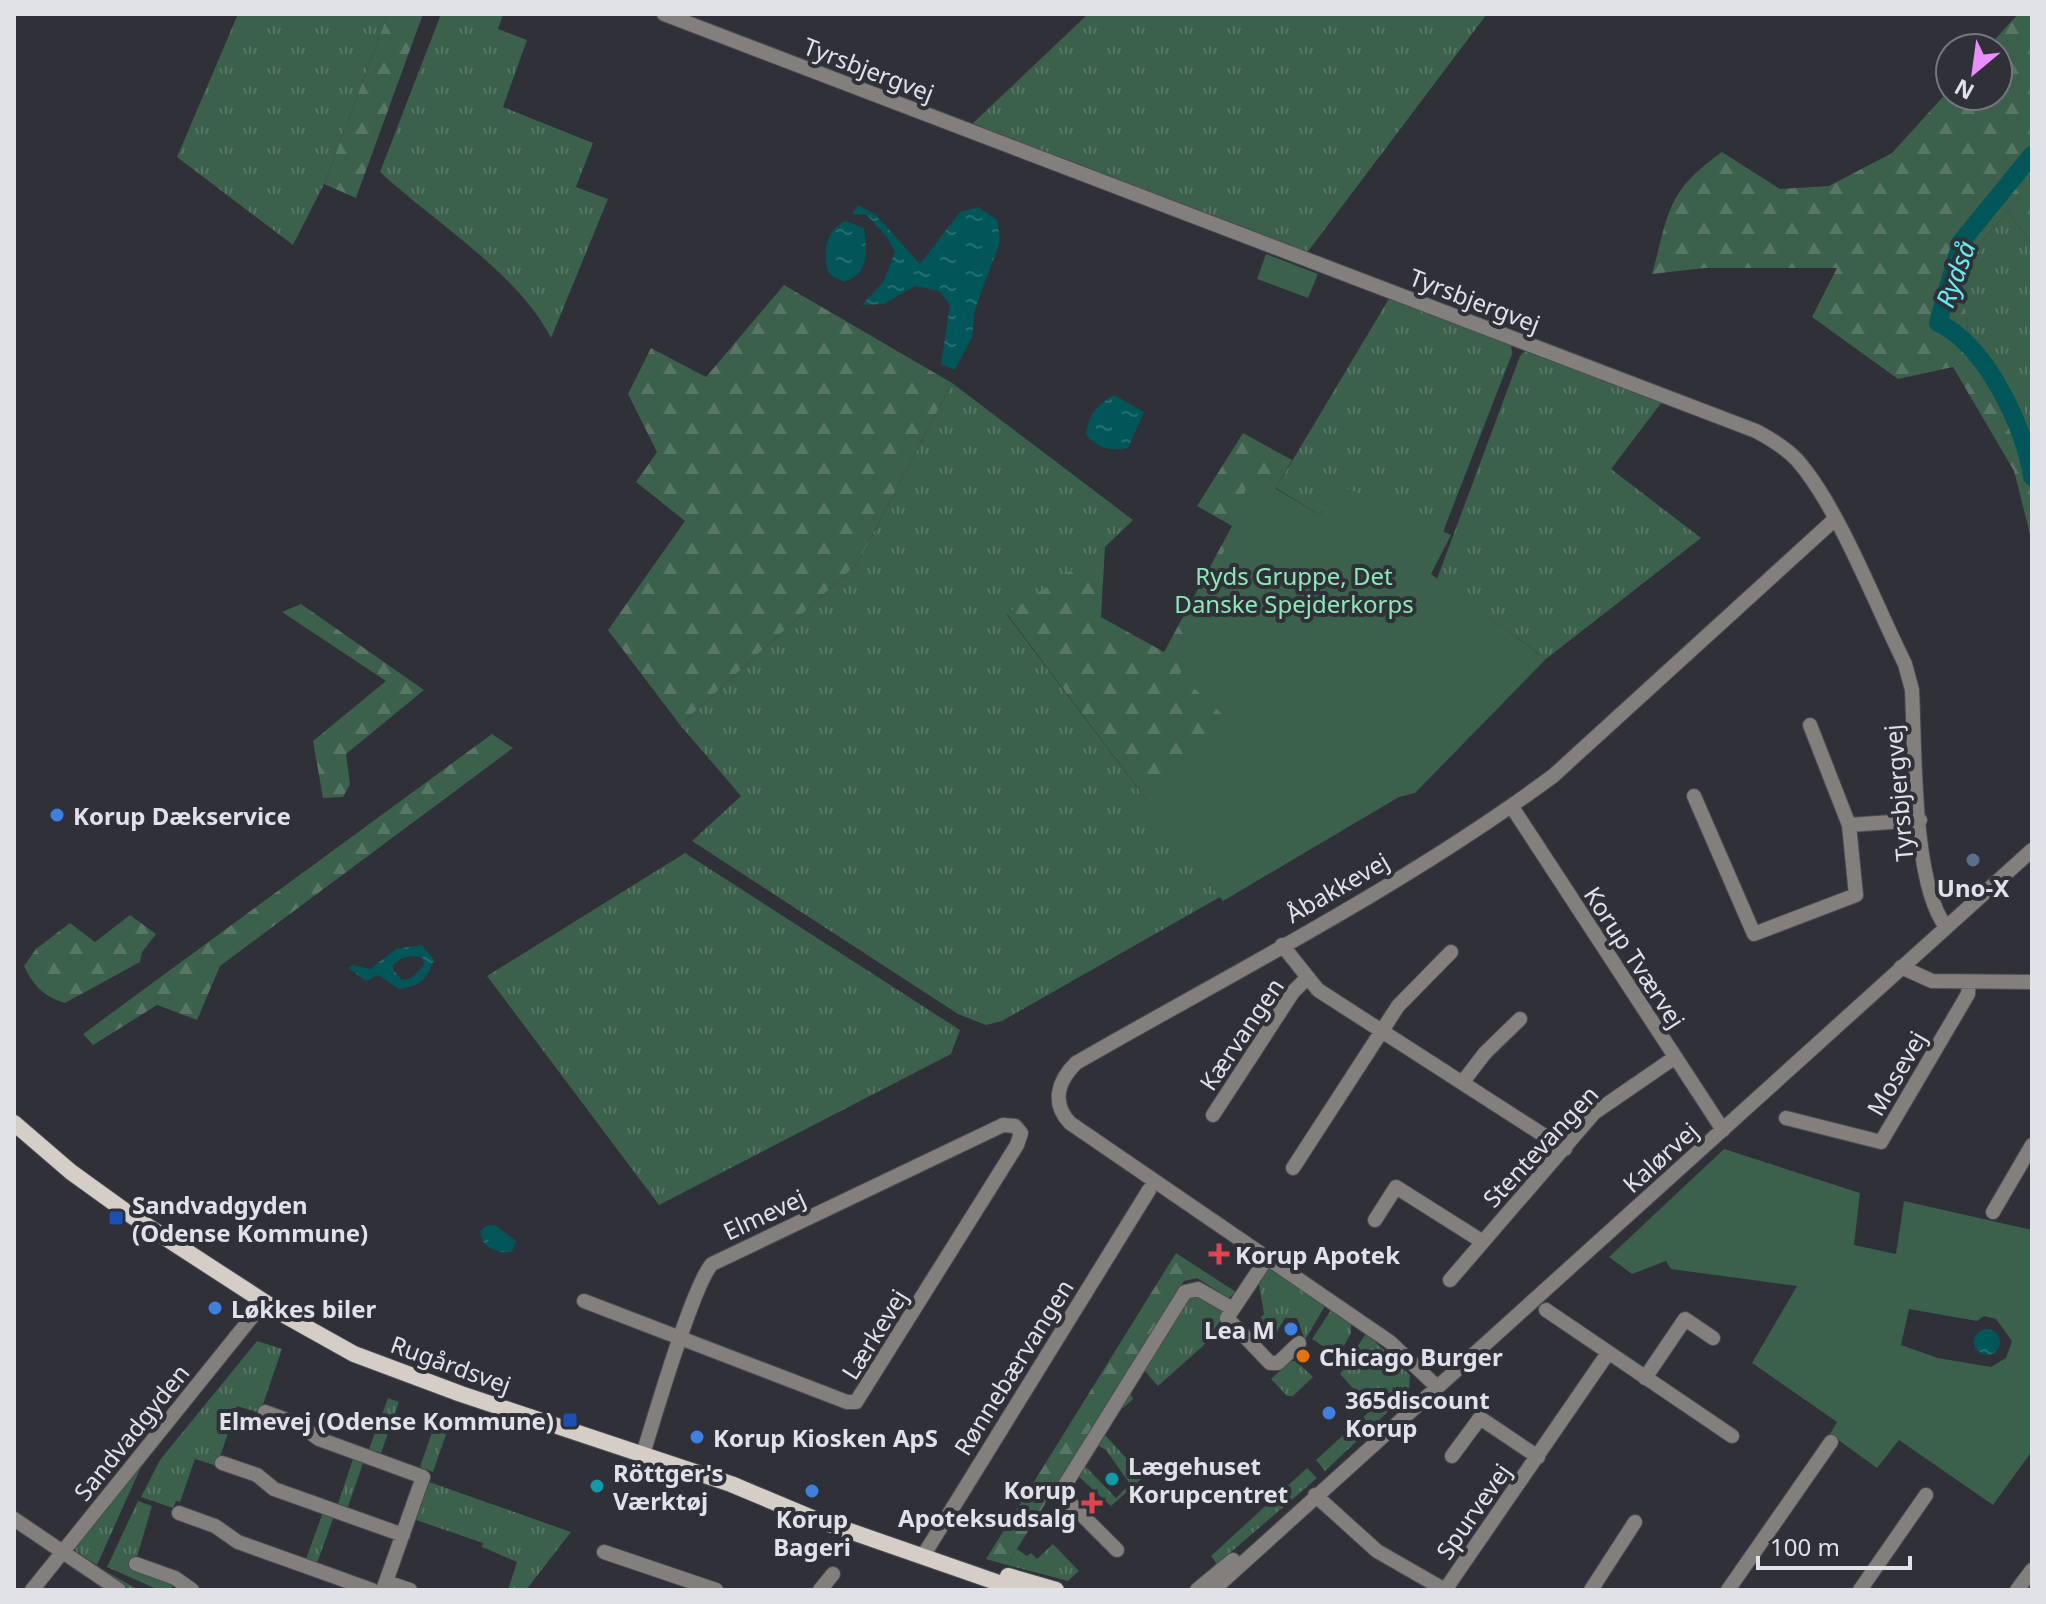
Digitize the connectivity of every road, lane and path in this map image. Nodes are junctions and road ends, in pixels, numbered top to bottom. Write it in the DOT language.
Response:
graph roads {
  1 [pos="664,14"];
  2 [pos="1834,520"];
  3 [pos="1810,725"];
  4 [pos="1694,796"];
  5 [pos="1512,807"];
  6 [pos="1920,820"];
  7 [pos="1849,825"];
  8 [pos="2032,850"];
  9 [pos="1946,927"];
  10 [pos="1282,945"];
  11 [pos="1451,952"];
  12 [pos="1901,967"];
  13 [pos="1306,979"];
  14 [pos="1969,982"];
  15 [pos="2032,982"];
  16 [pos="1520,1019"];
  17 [pos="1382,1031"];
  18 [pos="1674,1058"];
  19 [pos="1462,1083"];
  20 [pos="1213,1115"];
  21 [pos="1786,1118"];
  22 [pos="14,1123"];
  23 [pos="1019,1129"];
  24 [pos="1723,1130"];
  25 [pos="2032,1145"];
  26 [pos="1565,1149"];
  27 [pos="1293,1168"];
  28 [pos="1148,1200"];
  29 [pos="1993,1212"];
  30 [pos="1375,1220"];
  31 [pos="1483,1242"];
  32 [pos="1267,1258"];
  33 [pos="1450,1280"];
  34 [pos="584,1301"];
  35 [pos="264,1302"];
  36 [pos="1233,1309"];
  37 [pos="1546,1310"];
  38 [pos="682,1338"];
  39 [pos="1713,1338"];
  40 [pos="1299,1343"];
  41 [pos="1608,1353"];
  42 [pos="1645,1378"];
  43 [pos="1436,1386"];
  44 [pos="265,1412"];
  45 [pos="1732,1436"];
  46 [pos="1831,1442"];
  47 [pos="643,1454"];
  48 [pos="1452,1456"];
  49 [pos="1538,1457"];
  50 [pos="222,1463"];
  51 [pos="1315,1495"];
  52 [pos="1926,1495"];
  53 [pos="179,1513"];
  54 [pos="14,1519"];
  55 [pos="1635,1522"];
  56 [pos="403,1535"];
  57 [pos="1117,1550"];
  58 [pos="61,1552"];
  59 [pos="604,1552"];
  60 [pos="924,1552"];
  61 [pos="136,1564"];
  62 [pos="2032,1570"];
  63 [pos="833,1574"];
  64 [pos="676,1576"];
  65 [pos="385,1586"];
  66 [pos="32,1590"];
  67 [pos="119,1590"];
  68 [pos="192,1590"];
  69 [pos="372,1590"];
  70 [pos="410,1590"];
  71 [pos="669,1590"];
  72 [pos="716,1590"];
  73 [pos="820,1590"];
  74 [pos="1019,1590"];
  75 [pos="1056,1590"];
  76 [pos="1197,1590"];
  77 [pos="1213,1590"];
  78 [pos="1445,1590"];
  79 [pos="1591,1590"];
  80 [pos="1728,1590"];
  81 [pos="1860,1590"];
  82 [pos="2017,1590"];
  1 -- 2 [label="street, Tyrsbjergvej"];
  2 -- 5 [label="street, Åbakkevej"];
  2 -- 6 [label="street, Tyrsbjergvej"];
  3 -- 7 [label="street"];
  4 -- 7 [label="street"];
  5 -- 10 [label="street, Åbakkevej"];
  5 -- 18 [label="street, Korup Tværvej"];
  6 -- 7 [label="street"];
  6 -- 9 [label="street, Tyrsbjergvej"];
  8 -- 9 [label="street, Kalørvej"];
  9 -- 12 [label="street, Kalørvej"];
  10 -- 13 [label="street"];
  10 -- 32 [label="street, Åbakkevej"];
  11 -- 17 [label="street"];
  12 -- 14 [label="street"];
  12 -- 24 [label="street, Kalørvej"];
  13 -- 17 [label="street"];
  13 -- 20 [label="street, Kærvangen"];
  14 -- 15 [label="street"];
  14 -- 21 [label="street, Mosevej"];
  16 -- 19 [label="street"];
  17 -- 19 [label="street"];
  17 -- 27 [label="street"];
  18 -- 24 [label="street, Korup Tværvej"];
  18 -- 26 [label="street, Stentevangen"];
  19 -- 26 [label="street"];
  22 -- 35 [label="main road, Rugårdsvej"];
  23 -- 38 [label="street, Elmevej"];
  23 -- 38 [label="street, Lærkevej"];
  24 -- 43 [label="street, Kalørvej"];
  25 -- 29 [label="street"];
  26 -- 31 [label="street, Stentevangen"];
  28 -- 60 [label="street, Rønnebærvangen"];
  30 -- 31 [label="street, Stentevangen"];
  31 -- 33 [label="street, Stentevangen"];
  32 -- 36 [label="street"];
  32 -- 43 [label="street, Åbakkevej"];
  34 -- 38 [label="street"];
  35 -- 47 [label="main road, Rugårdsvej"];
  35 -- 58 [label="street, Sandvadgyden"];
  36 -- 40 [label="street"];
  36 -- 57 [label="street"];
  37 -- 41 [label="street"];
  38 -- 47 [label="street, Elmevej"];
  39 -- 42 [label="street"];
  41 -- 42 [label="street"];
  41 -- 49 [label="street, Spurvevej"];
  42 -- 45 [label="street"];
  43 -- 51 [label="street, Kalørvej"];
  44 -- 56 [label="street"];
  46 -- 80 [label="street"];
  47 -- 60 [label="main road, Rugårdsvej"];
  48 -- 49 [label="street, Spurvevej"];
  49 -- 78 [label="street, Spurvevej"];
  50 -- 56 [label="street"];
  51 -- 76 [label="street, Kalørvej"];
  51 -- 77 [label="street, Kalørvej"];
  51 -- 78 [label="street"];
  52 -- 81 [label="street"];
  53 -- 69 [label="street"];
  54 -- 58 [label="street"];
  55 -- 79 [label="street"];
  56 -- 65 [label="street"];
  58 -- 66 [label="street, Sandvadgyden"];
  58 -- 67 [label="street"];
  59 -- 64 [label="street"];
  60 -- 74 [label="main road, Rugårdsvej"];
  60 -- 75 [label="main road, Rugårdsvej"];
  61 -- 68 [label="street"];
  62 -- 82 [label="street"];
  63 -- 73 [label="street"];
  64 -- 71 [label="street"];
  64 -- 72 [label="street"];
  65 -- 70 [label="street"];
}
